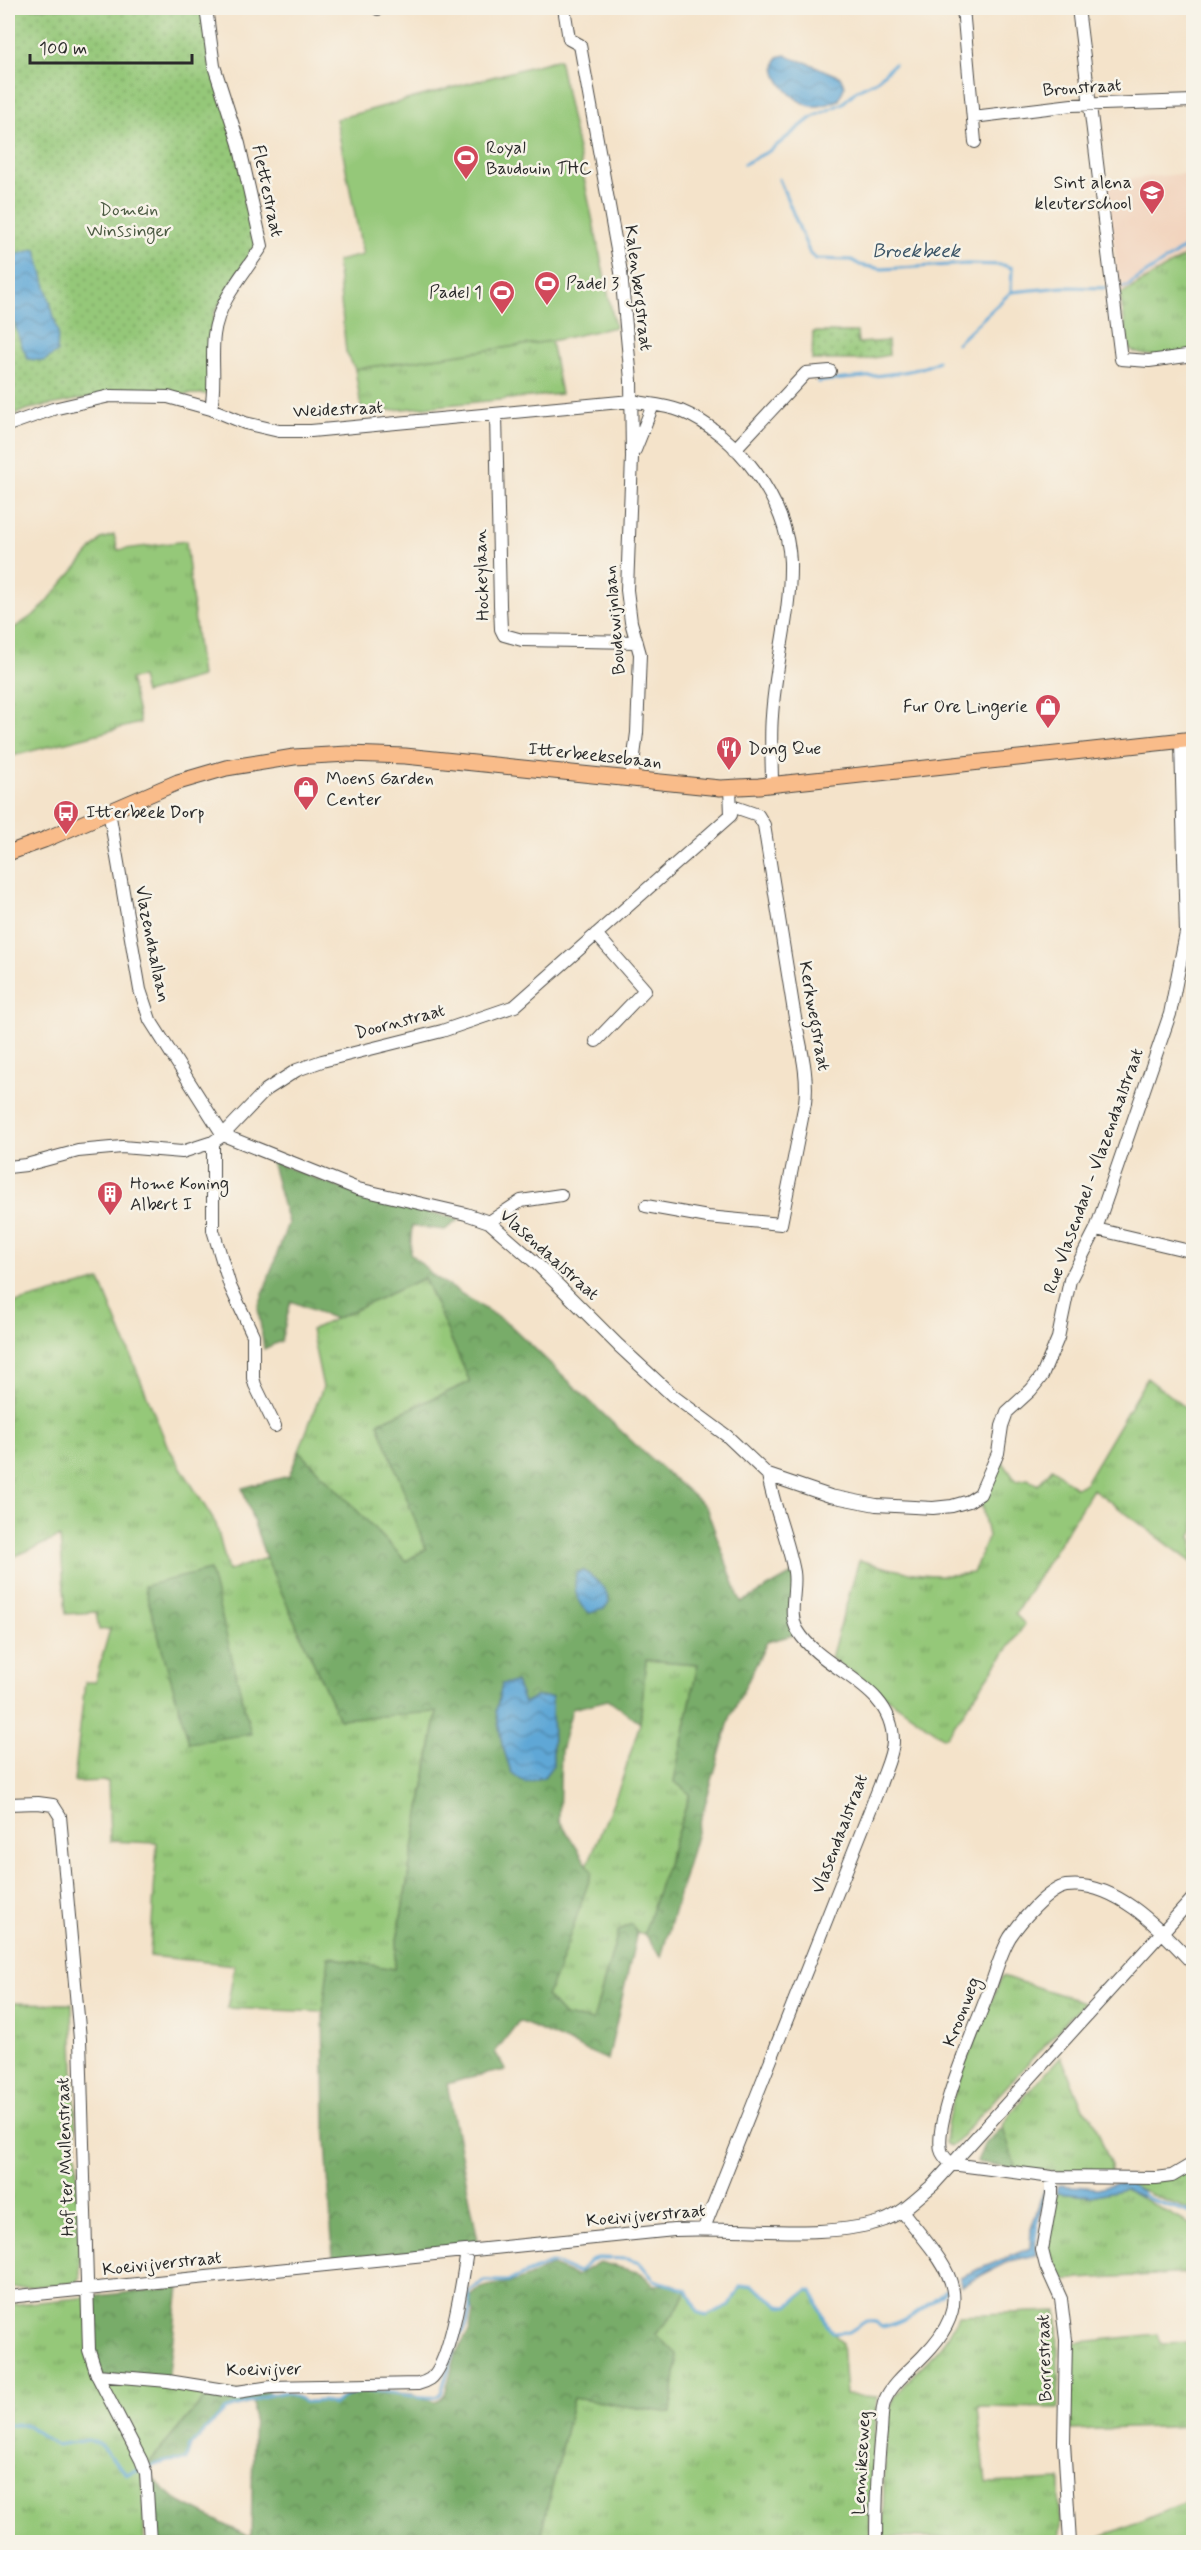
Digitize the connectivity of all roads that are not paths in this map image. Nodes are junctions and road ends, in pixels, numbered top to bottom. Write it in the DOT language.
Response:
graph roads {
  1 [pos="206,8"];
  2 [pos="564,8"];
  3 [pos="963,8"];
  4 [pos="1078,8"];
  5 [pos="1194,101"];
  6 [pos="1090,104"];
  7 [pos="974,117"];
  8 [pos="975,142"];
  9 [pos="1194,355"];
  10 [pos="830,371"];
  11 [pos="632,401"];
  12 [pos="653,405"];
  13 [pos="212,409"];
  14 [pos="496,415"];
  15 [pos="8,425"];
  16 [pos="735,449"];
  17 [pos="632,457"];
  18 [pos="637,642"];
  19 [pos="1187,741"];
  20 [pos="631,779"];
  21 [pos="772,784"];
  22 [pos="730,787"];
  23 [pos="732,806"];
  24 [pos="109,811"];
  25 [pos="8,853"];
  26 [pos="596,934"];
  27 [pos="596,1041"];
  28 [pos="218,1138"];
  29 [pos="8,1167"];
  30 [pos="561,1195"];
  31 [pos="646,1206"];
  32 [pos="489,1222"];
  33 [pos="1096,1229"];
  34 [pos="1194,1252"];
  35 [pos="275,1426"];
  36 [pos="773,1477"];
  37 [pos="8,1804"];
  38 [pos="1194,1897"];
  39 [pos="1162,1932"];
  40 [pos="1194,1965"];
  41 [pos="1194,2163"];
  42 [pos="951,2164"];
  43 [pos="1052,2177"];
  44 [pos="902,2211"];
  45 [pos="704,2228"];
  46 [pos="467,2251"];
  47 [pos="89,2289"];
  48 [pos="8,2297"];
  49 [pos="97,2375"];
  50 [pos="150,2542"];
  51 [pos="876,2542"];
  52 [pos="1070,2542"];
  1 -- 13 [label="street, Flettestraat"];
  2 -- 11 [label="street, Kalenbergstraat"];
  3 -- 7 [label="street"];
  4 -- 6 [label="street"];
  5 -- 6 [label="street, Bronstraat"];
  6 -- 7 [label="street, Bronstraat"];
  6 -- 9 [label="street"];
  7 -- 8 [label="street"];
  10 -- 16 [label="street"];
  11 -- 12 [label="street"];
  11 -- 14 [label="street, Weidestraat"];
  11 -- 17 [label="street, Boudewijnlaan"];
  12 -- 16 [label="street"];
  12 -- 17 [label="street, Boudewijnlaan"];
  13 -- 14 [label="street, Weidestraat"];
  13 -- 15 [label="street, Weidestraat"];
  14 -- 18 [label="street, Hockeylaan"];
  16 -- 21 [label="street"];
  17 -- 18 [label="street, Boudewijnlaan"];
  18 -- 20 [label="street, Boudewijnlaan"];
  19 -- 21 [label="main road, Itterbeeksebaan"];
  19 -- 33 [label="street, Rue Vlasendael - Vlazendaalstraat"];
  20 -- 22 [label="main road, Itterbeeksebaan"];
  20 -- 24 [label="main road, Itterbeeksebaan"];
  21 -- 22 [label="main road, Itterbeeksebaan"];
  22 -- 23 [label="street"];
  23 -- 26 [label="street, Doornstraat"];
  23 -- 31 [label="street, Kerkwegstraat"];
  24 -- 25 [label="main road, Itterbeeksebaan"];
  24 -- 28 [label="street, Vlazendaallaan"];
  26 -- 27 [label="street"];
  26 -- 28 [label="street, Doornstraat"];
  28 -- 29 [label="street, Doornstraat"];
  28 -- 32 [label="street, Vlasendaalstraat"];
  28 -- 35 [label="street"];
  30 -- 32 [label="street"];
  32 -- 36 [label="street, Vlasendaalstraat"];
  33 -- 34 [label="street"];
  33 -- 36 [label="street, Rue Vlasendael - Vlazendaalstraat"];
  36 -- 45 [label="street, Vlasendaalstraat"];
  37 -- 47 [label="street, Hof ter Mullenstraat"];
  38 -- 39 [label="street, Koeivijverstraat"];
  39 -- 40 [label="street"];
  39 -- 42 [label="street, Koeivijverstraat"];
  39 -- 42 [label="street, Kroonweg"];
  41 -- 43 [label="street"];
  42 -- 43 [label="street"];
  42 -- 44 [label="street, Koeivijverstraat"];
  43 -- 52 [label="street, Borrestraat"];
  44 -- 45 [label="street, Koeivijverstraat"];
  44 -- 51 [label="street, Lennikseweg"];
  45 -- 46 [label="street, Koeivijverstraat"];
  46 -- 47 [label="street, Koeivijverstraat"];
  46 -- 49 [label="street, Koeivijver"];
  47 -- 48 [label="street"];
  47 -- 49 [label="street, Hof ter Mullenstraat"];
  49 -- 50 [label="street, Hof ter Mullenstraat"];
}
